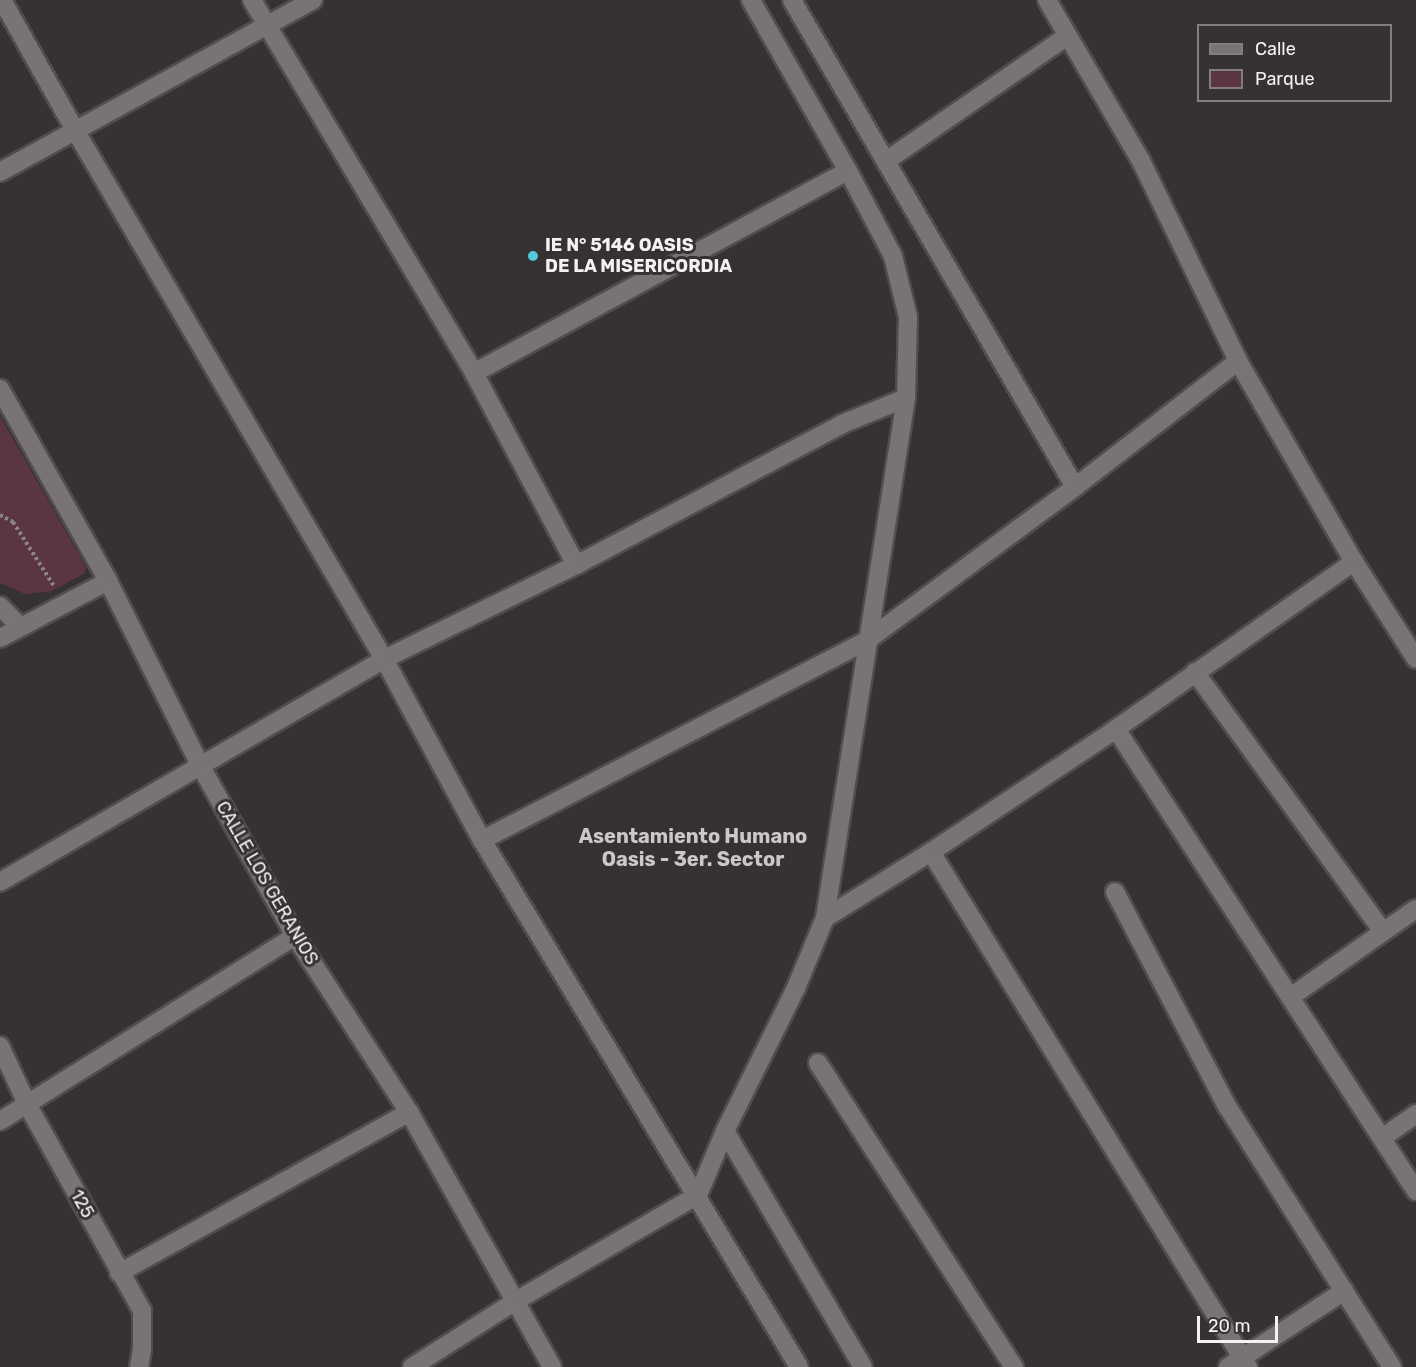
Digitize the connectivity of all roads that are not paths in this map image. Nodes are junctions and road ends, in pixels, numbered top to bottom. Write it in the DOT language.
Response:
graph roads {
  1 [pos="2,0"];
  2 [pos="252,0"];
  3 [pos="313,0"];
  4 [pos="751,0"];
  5 [pos="792,0"];
  6 [pos="1047,0"];
  7 [pos="267,26"];
  8 [pos="1067,36"];
  9 [pos="75,130"];
  10 [pos="886,161"];
  11 [pos="848,171"];
  12 [pos="0,172"];
  13 [pos="1238,361"];
  14 [pos="474,373"];
  15 [pos="0,389"];
  16 [pos="906,398"];
  17 [pos="1075,487"];
  18 [pos="1354,562"];
  19 [pos="576,565"];
  20 [pos="108,581"];
  21 [pos="0,606"];
  22 [pos="20,627"];
  23 [pos="0,639"];
  24 [pos="869,639"];
  25 [pos="1413,649"];
  26 [pos="384,659"];
  27 [pos="1195,672"];
  28 [pos="1116,729"];
  29 [pos="200,765"];
  30 [pos="482,840"];
  31 [pos="932,852"];
  32 [pos="0,882"];
  33 [pos="1115,892"];
  34 [pos="1416,909"];
  35 [pos="825,918"];
  36 [pos="1383,932"];
  37 [pos="295,936"];
  38 [pos="1292,996"];
  39 [pos="0,1046"];
  40 [pos="818,1063"];
  41 [pos="27,1104"];
  42 [pos="409,1112"];
  43 [pos="1416,1114"];
  44 [pos="0,1121"];
  45 [pos="724,1131"];
  46 [pos="1382,1138"];
  47 [pos="1416,1191"];
  48 [pos="698,1195"];
  49 [pos="119,1273"];
  50 [pos="1344,1291"];
  51 [pos="514,1302"];
  52 [pos="1239,1364"];
  53 [pos="139,1367"];
  54 [pos="412,1367"];
  55 [pos="552,1367"];
  56 [pos="799,1367"];
  57 [pos="863,1367"];
  58 [pos="1014,1367"];
  59 [pos="1392,1367"];
  1 -- 9 [label="street"];
  2 -- 7 [label="street"];
  3 -- 7 [label="street"];
  4 -- 11 [label="street"];
  5 -- 10 [label="street"];
  6 -- 8 [label="street"];
  7 -- 9 [label="street"];
  7 -- 14 [label="street"];
  8 -- 10 [label="street"];
  8 -- 13 [label="street"];
  9 -- 12 [label="street"];
  9 -- 26 [label="street"];
  10 -- 17 [label="street"];
  11 -- 14 [label="street"];
  11 -- 16 [label="street"];
  13 -- 17 [label="street"];
  13 -- 18 [label="street"];
  14 -- 19 [label="street"];
  15 -- 20 [label="street, CALLE LOS GERANIOS"];
  16 -- 19 [label="street"];
  16 -- 24 [label="street"];
  17 -- 24 [label="street"];
  18 -- 25 [label="street"];
  18 -- 27 [label="street"];
  19 -- 26 [label="street"];
  20 -- 22 [label="street"];
  20 -- 29 [label="street, CALLE LOS GERANIOS"];
  21 -- 22 [label="street"];
  22 -- 23 [label="street"];
  24 -- 30 [label="street"];
  24 -- 35 [label="street"];
  26 -- 29 [label="street"];
  26 -- 30 [label="street"];
  27 -- 28 [label="street"];
  27 -- 36 [label="street"];
  28 -- 31 [label="street"];
  28 -- 38 [label="street"];
  29 -- 32 [label="street"];
  29 -- 37 [label="street, CALLE LOS GERANIOS"];
  30 -- 48 [label="street"];
  31 -- 35 [label="street"];
  31 -- 52 [label="street"];
  33 -- 50 [label="street"];
  34 -- 36 [label="street"];
  35 -- 45 [label="street"];
  36 -- 38 [label="street"];
  37 -- 41 [label="street"];
  37 -- 42 [label="street, CALLE LOS GERANIOS"];
  38 -- 46 [label="street"];
  39 -- 41 [label="street, 125"];
  40 -- 58 [label="street"];
  41 -- 44 [label="street"];
  41 -- 49 [label="street, 125"];
  42 -- 49 [label="street"];
  42 -- 51 [label="street, CALLE LOS GERANIOS"];
  43 -- 46 [label="street"];
  45 -- 48 [label="street"];
  45 -- 57 [label="street"];
  46 -- 47 [label="street"];
  48 -- 51 [label="street"];
  48 -- 56 [label="street"];
  49 -- 53 [label="street, 125"];
  50 -- 52 [label="street"];
  50 -- 59 [label="street"];
  51 -- 54 [label="street"];
  51 -- 55 [label="street, CALLE LOS GERANIOS"];
}
